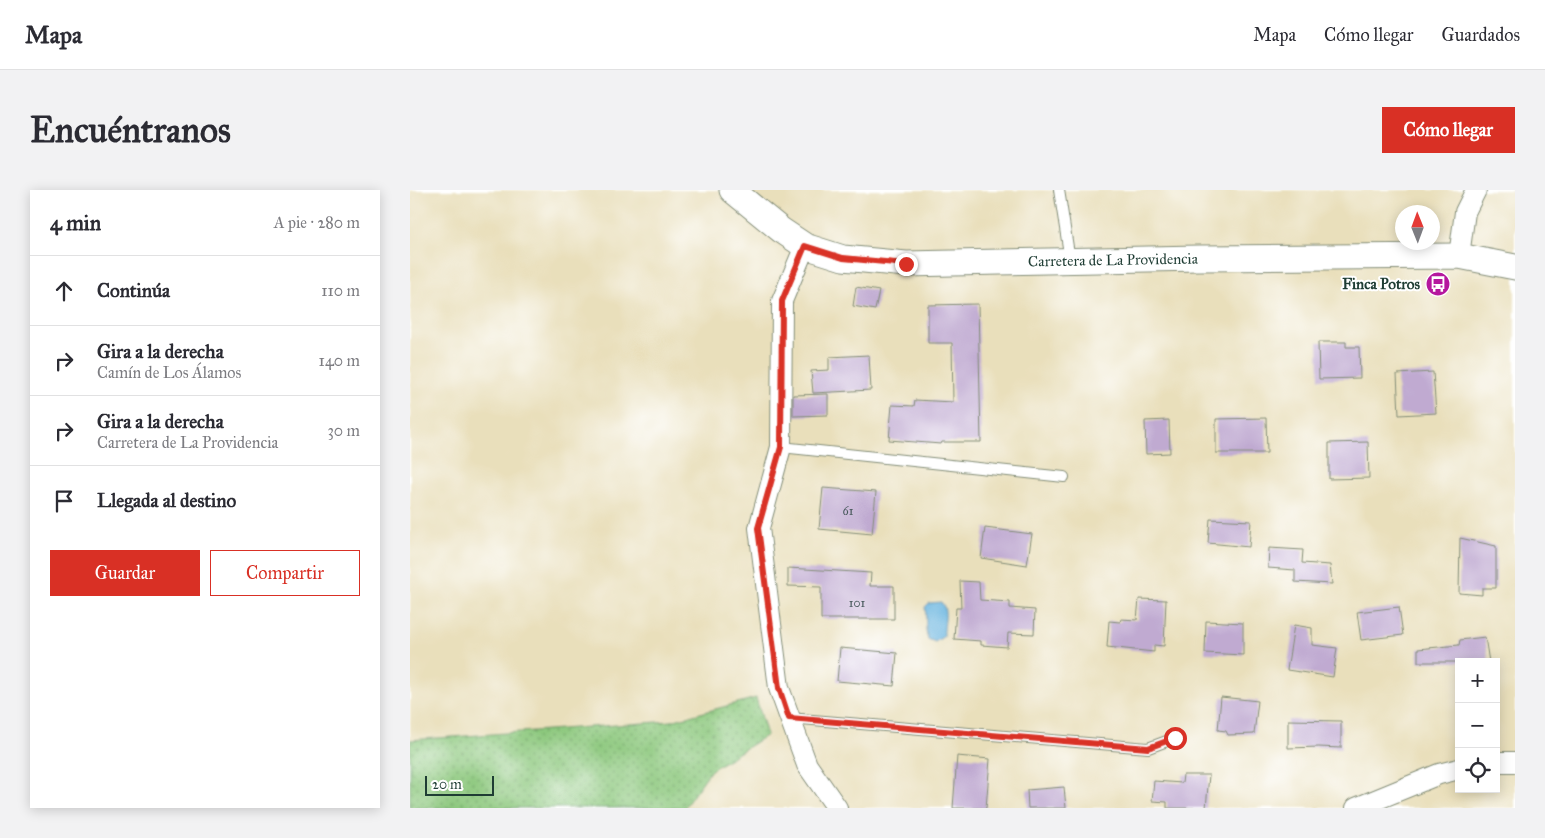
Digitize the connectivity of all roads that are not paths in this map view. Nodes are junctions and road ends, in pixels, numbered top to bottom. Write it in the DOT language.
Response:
graph roads {
  1 [pos="732,190"];
  2 [pos="1058,190"];
  3 [pos="1476,190"];
  4 [pos="805,246"];
  5 [pos="1459,256"];
  6 [pos="1070,261"];
  7 [pos="1515,267"];
  8 [pos="781,447"];
  9 [pos="1064,476"];
  10 [pos="789,718"];
  11 [pos="1175,738"];
  12 [pos="1500,762"];
  13 [pos="1515,762"];
  14 [pos="1455,769"];
  15 [pos="837,808"];
  16 [pos="1356,808"];
  1 -- 4 [label="street, Carretera de La Providencia"];
  2 -- 6 [label="lane"];
  3 -- 5 [label="street"];
  4 -- 6 [label="street, Carretera de La Providencia"];
  4 -- 8 [label="street"];
  5 -- 6 [label="street, Carretera de La Providencia"];
  5 -- 7 [label="street, Carretera de La Providencia"];
  8 -- 9 [label="lane"];
  8 -- 10 [label="street"];
  10 -- 11 [label="lane"];
  10 -- 15 [label="street"];
  12 -- 13 [label="street"];
  14 -- 16 [label="street"];
}
